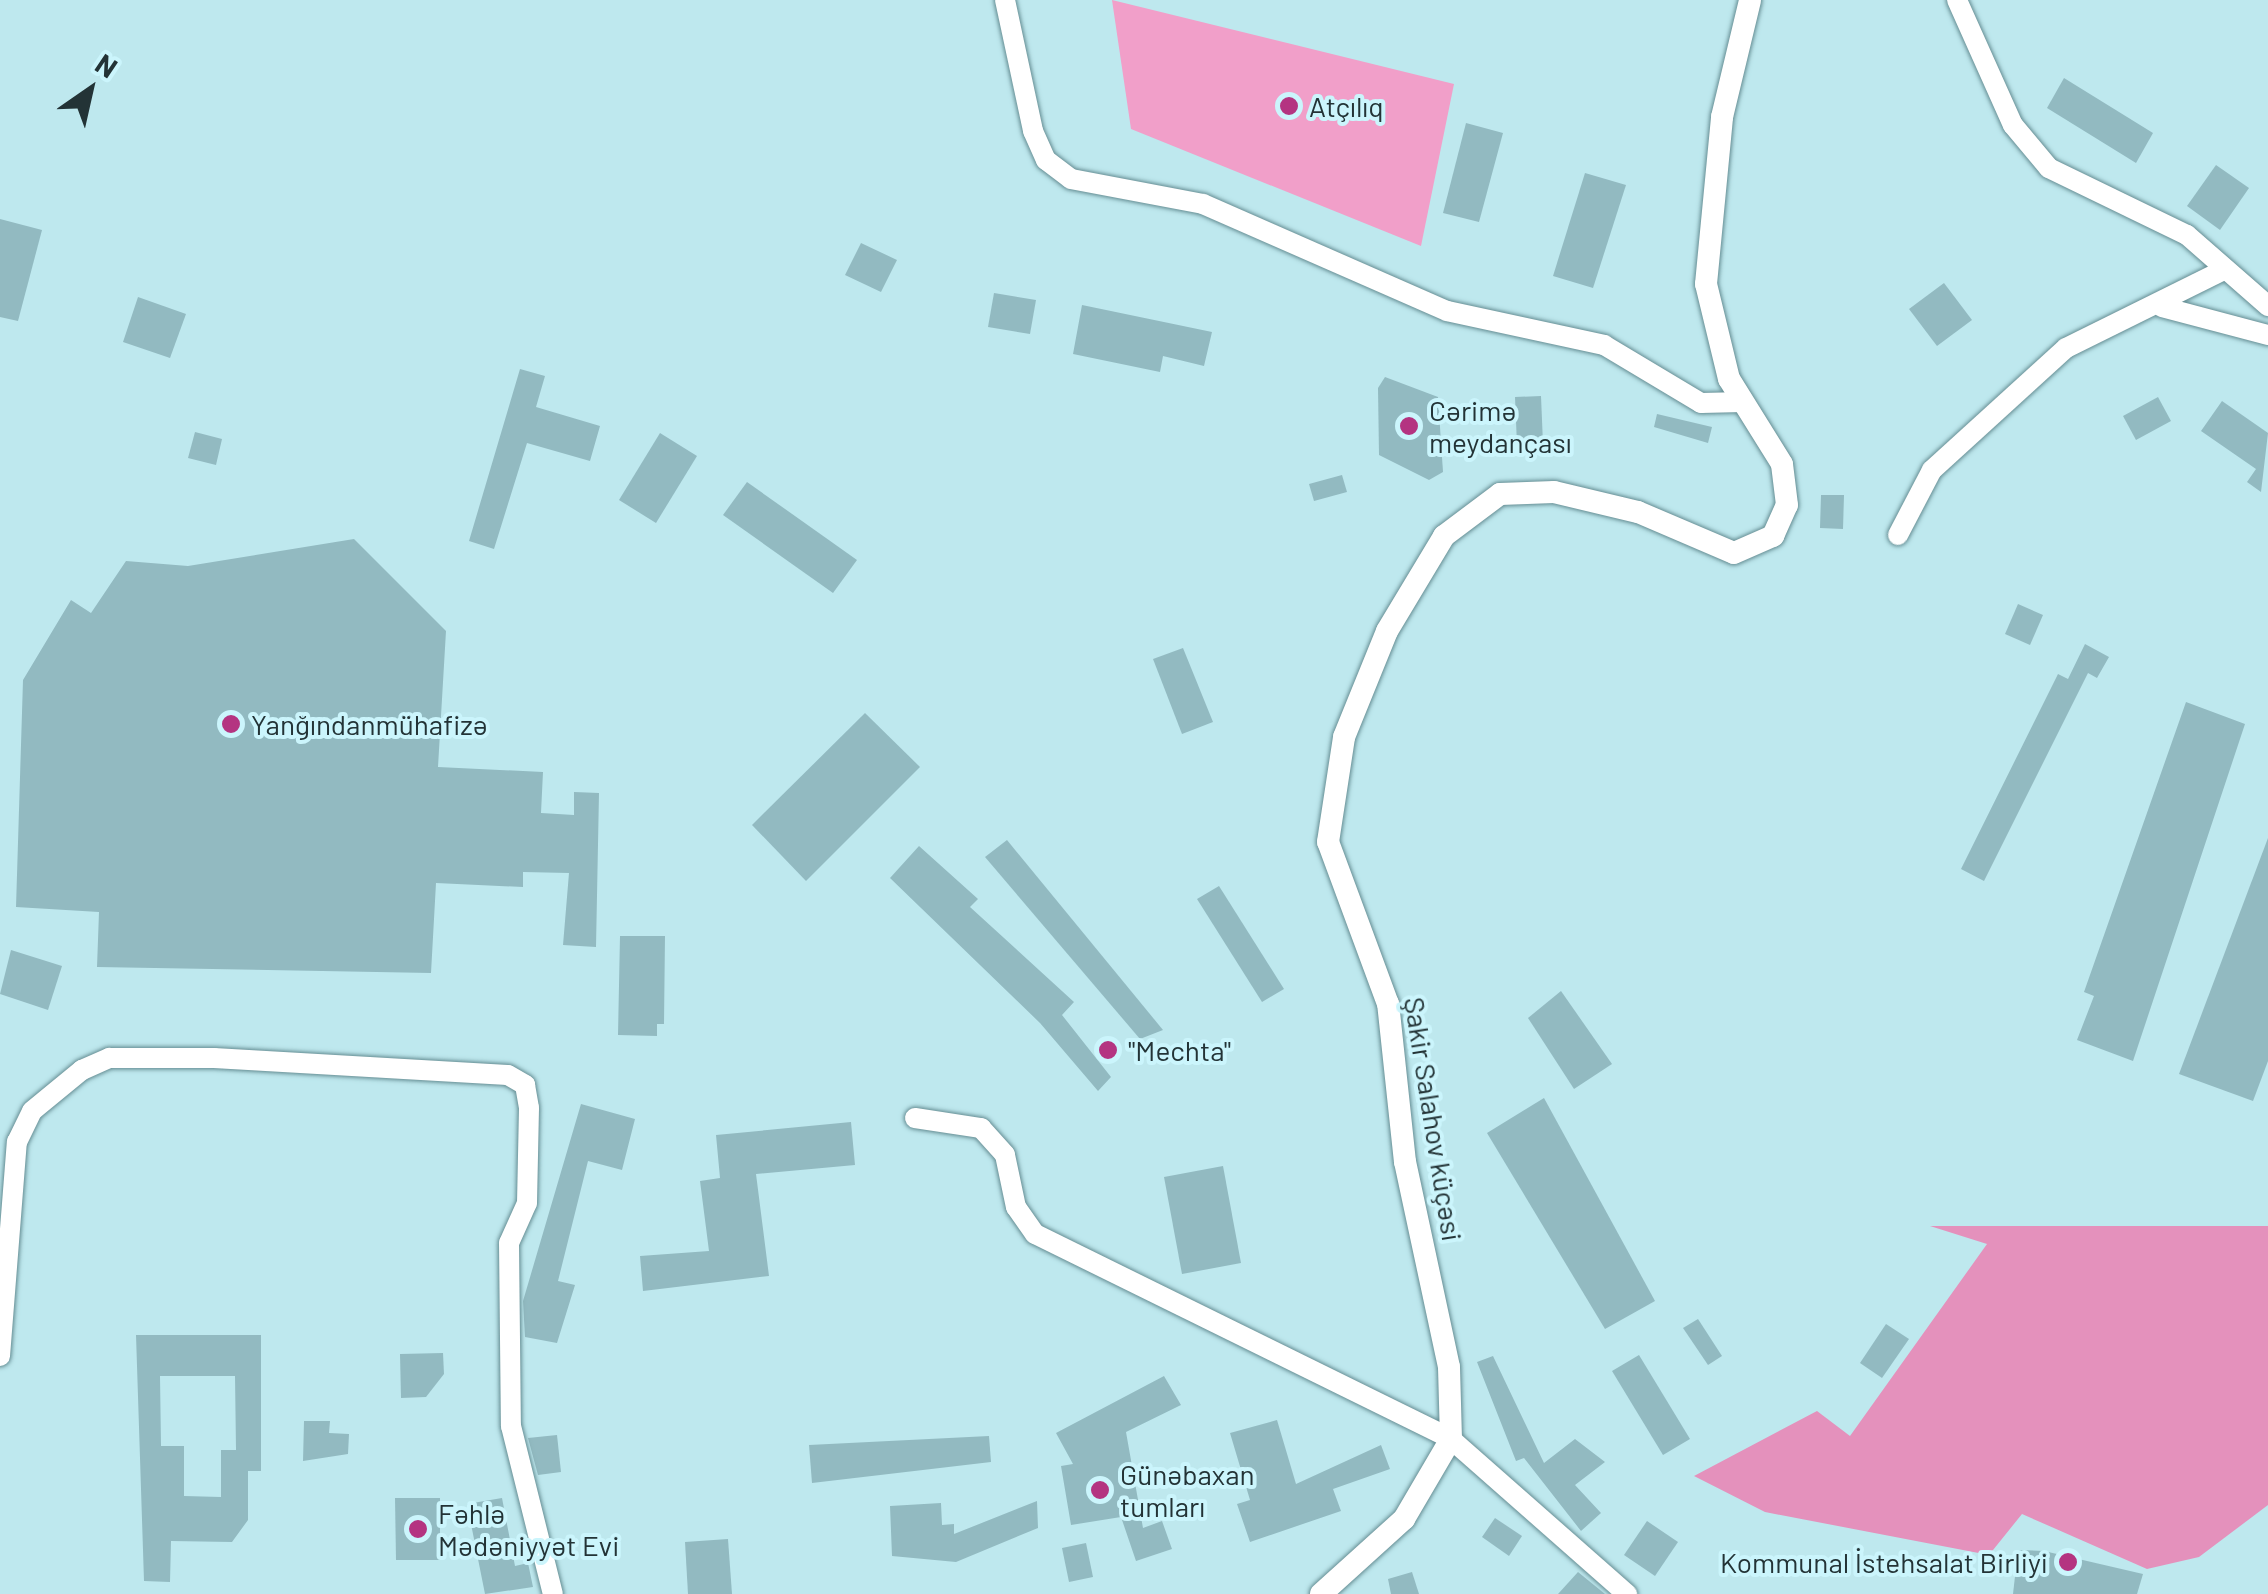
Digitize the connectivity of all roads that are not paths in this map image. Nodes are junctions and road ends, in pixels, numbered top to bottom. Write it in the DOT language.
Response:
graph roads {
  1 [pos="1005,0"];
  2 [pos="1750,0"];
  3 [pos="1957,0"];
  4 [pos="2224,270"];
  5 [pos="2268,306"];
  6 [pos="2162,307"];
  7 [pos="2268,335"];
  8 [pos="1743,402"];
  9 [pos="1898,536"];
  10 [pos="915,1118"];
  11 [pos="0,1356"];
  12 [pos="1451,1439"];
  13 [pos="553,1594"];
  14 [pos="1321,1594"];
  15 [pos="1626,1594"];
  1 -- 8 [label="street"];
  2 -- 8 [label="street, Şakir Salahov küçəsi"];
  3 -- 4 [label="street"];
  4 -- 5 [label="street"];
  4 -- 6 [label="street"];
  6 -- 7 [label="street"];
  6 -- 9 [label="street"];
  8 -- 12 [label="street, Şakir Salahov küçəsi"];
  10 -- 12 [label="street"];
  11 -- 13 [label="street"];
  12 -- 14 [label="street"];
  12 -- 15 [label="street"];
}
